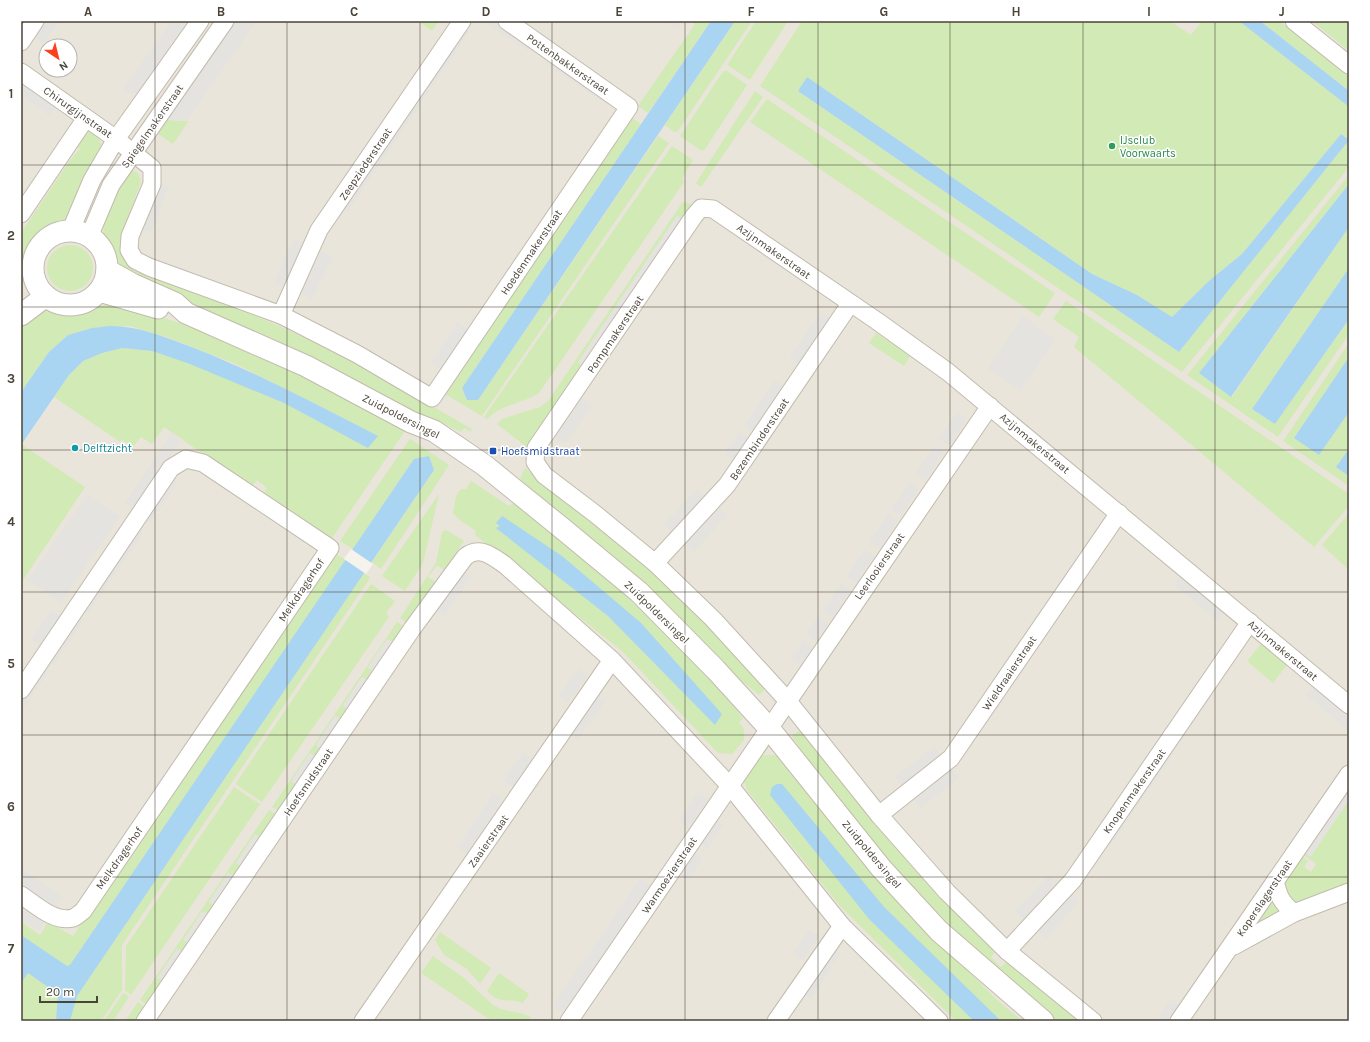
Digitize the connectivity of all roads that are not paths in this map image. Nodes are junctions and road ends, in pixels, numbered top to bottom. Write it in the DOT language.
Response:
graph roads {
  1 [pos="36,21"];
  2 [pos="200,21"];
  3 [pos="225,21"];
  4 [pos="462,21"];
  5 [pos="507,21"];
  6 [pos="1294,21"];
  7 [pos="21,42"];
  8 [pos="1349,65"];
  9 [pos="21,72"];
  10 [pos="629,107"];
  11 [pos="86,118"];
  12 [pos="116,138"];
  13 [pos="134,153"];
  14 [pos="701,208"];
  15 [pos="21,214"];
  16 [pos="80,234"];
  17 [pos="107,270"];
  18 [pos="28,285"];
  19 [pos="99,291"];
  20 [pos="46,296"];
  21 [pos="850,304"];
  22 [pos="186,313"];
  23 [pos="21,315"];
  24 [pos="281,315"];
  25 [pos="990,406"];
  26 [pos="1119,513"];
  27 [pos="655,563"];
  28 [pos="1250,622"];
  29 [pos="612,660"];
  30 [pos="21,690"];
  31 [pos="787,700"];
  32 [pos="1349,705"];
  33 [pos="768,727"];
  34 [pos="1349,774"];
  35 [pos="730,786"];
  36 [pos="879,815"];
  37 [pos="1276,881"];
  38 [pos="1349,892"];
  39 [pos="21,895"];
  40 [pos="1294,913"];
  41 [pos="842,926"];
  42 [pos="1229,949"];
  43 [pos="1007,950"];
  44 [pos="145,1021"];
  45 [pos="364,1021"];
  46 [pos="569,1021"];
  47 [pos="776,1021"];
  48 [pos="939,1021"];
  49 [pos="1042,1021"];
  50 [pos="1093,1021"];
  51 [pos="1179,1021"];
  1 -- 7 [label="street"];
  2 -- 12 [label="street, Spiegelmakerstraat"];
  3 -- 13 [label="street, Spiegelmakerstraat"];
  4 -- 24 [label="street, Zeepziederstraat"];
  5 -- 10 [label="street, Pottenbakkerstraat"];
  6 -- 8 [label="street"];
  9 -- 11 [label="street, Chirurgijnstraat"];
  10 -- 24 [label="street, Hoedenmakerstraat"];
  11 -- 12 [label="street, Chirurgijnstraat"];
  11 -- 15 [label="street"];
  12 -- 13 [label="street"];
  12 -- 16 [label="street, Spiegelmakerstraat"];
  13 -- 16 [label="street, Spiegelmakerstraat"];
  13 -- 24 [label="street"];
  14 -- 21 [label="street, Azijnmakerstraat"];
  14 -- 27 [label="street, Pompmakerstraat"];
  16 -- 17 [label="street"];
  16 -- 18 [label="street"];
  17 -- 19 [label="street"];
  17 -- 22 [label="street, Zuidpoldersingel"];
  18 -- 20 [label="street"];
  19 -- 20 [label="street"];
  19 -- 22 [label="street, Zuidpoldersingel"];
  20 -- 23 [label="street"];
  21 -- 25 [label="street, Azijnmakerstraat"];
  21 -- 27 [label="street, Bezembinderstraat"];
  22 -- 33 [label="street, Zuidpoldersingel"];
  25 -- 26 [label="street, Azijnmakerstraat"];
  25 -- 31 [label="street, Leerlooierstraat"];
  26 -- 28 [label="street, Azijnmakerstraat"];
  26 -- 36 [label="street, Wieldraaierstraat"];
  27 -- 31 [label="street"];
  28 -- 32 [label="street, Azijnmakerstraat"];
  28 -- 43 [label="street, Knopenmakerstraat"];
  29 -- 35 [label="street"];
  29 -- 44 [label="street, Hoefsmidstraat"];
  29 -- 45 [label="street, Zaaierstraat"];
  30 -- 39 [label="street, Melkdragerhof"];
  31 -- 33 [label="street, Leerlooierstraat"];
  31 -- 36 [label="street"];
  33 -- 35 [label="street, Warmoezierstraat"];
  33 -- 49 [label="street, Zuidpoldersingel"];
  34 -- 37 [label="street, Koperslagerstraat"];
  35 -- 41 [label="street"];
  35 -- 46 [label="street, Warmoezierstraat"];
  36 -- 43 [label="street"];
  37 -- 40 [label="street"];
  37 -- 42 [label="street, Koperslagerstraat"];
  38 -- 40 [label="street"];
  40 -- 42 [label="street"];
  41 -- 47 [label="street"];
  41 -- 48 [label="street"];
  42 -- 51 [label="street, Koperslagerstraat"];
  43 -- 50 [label="street"];
}
